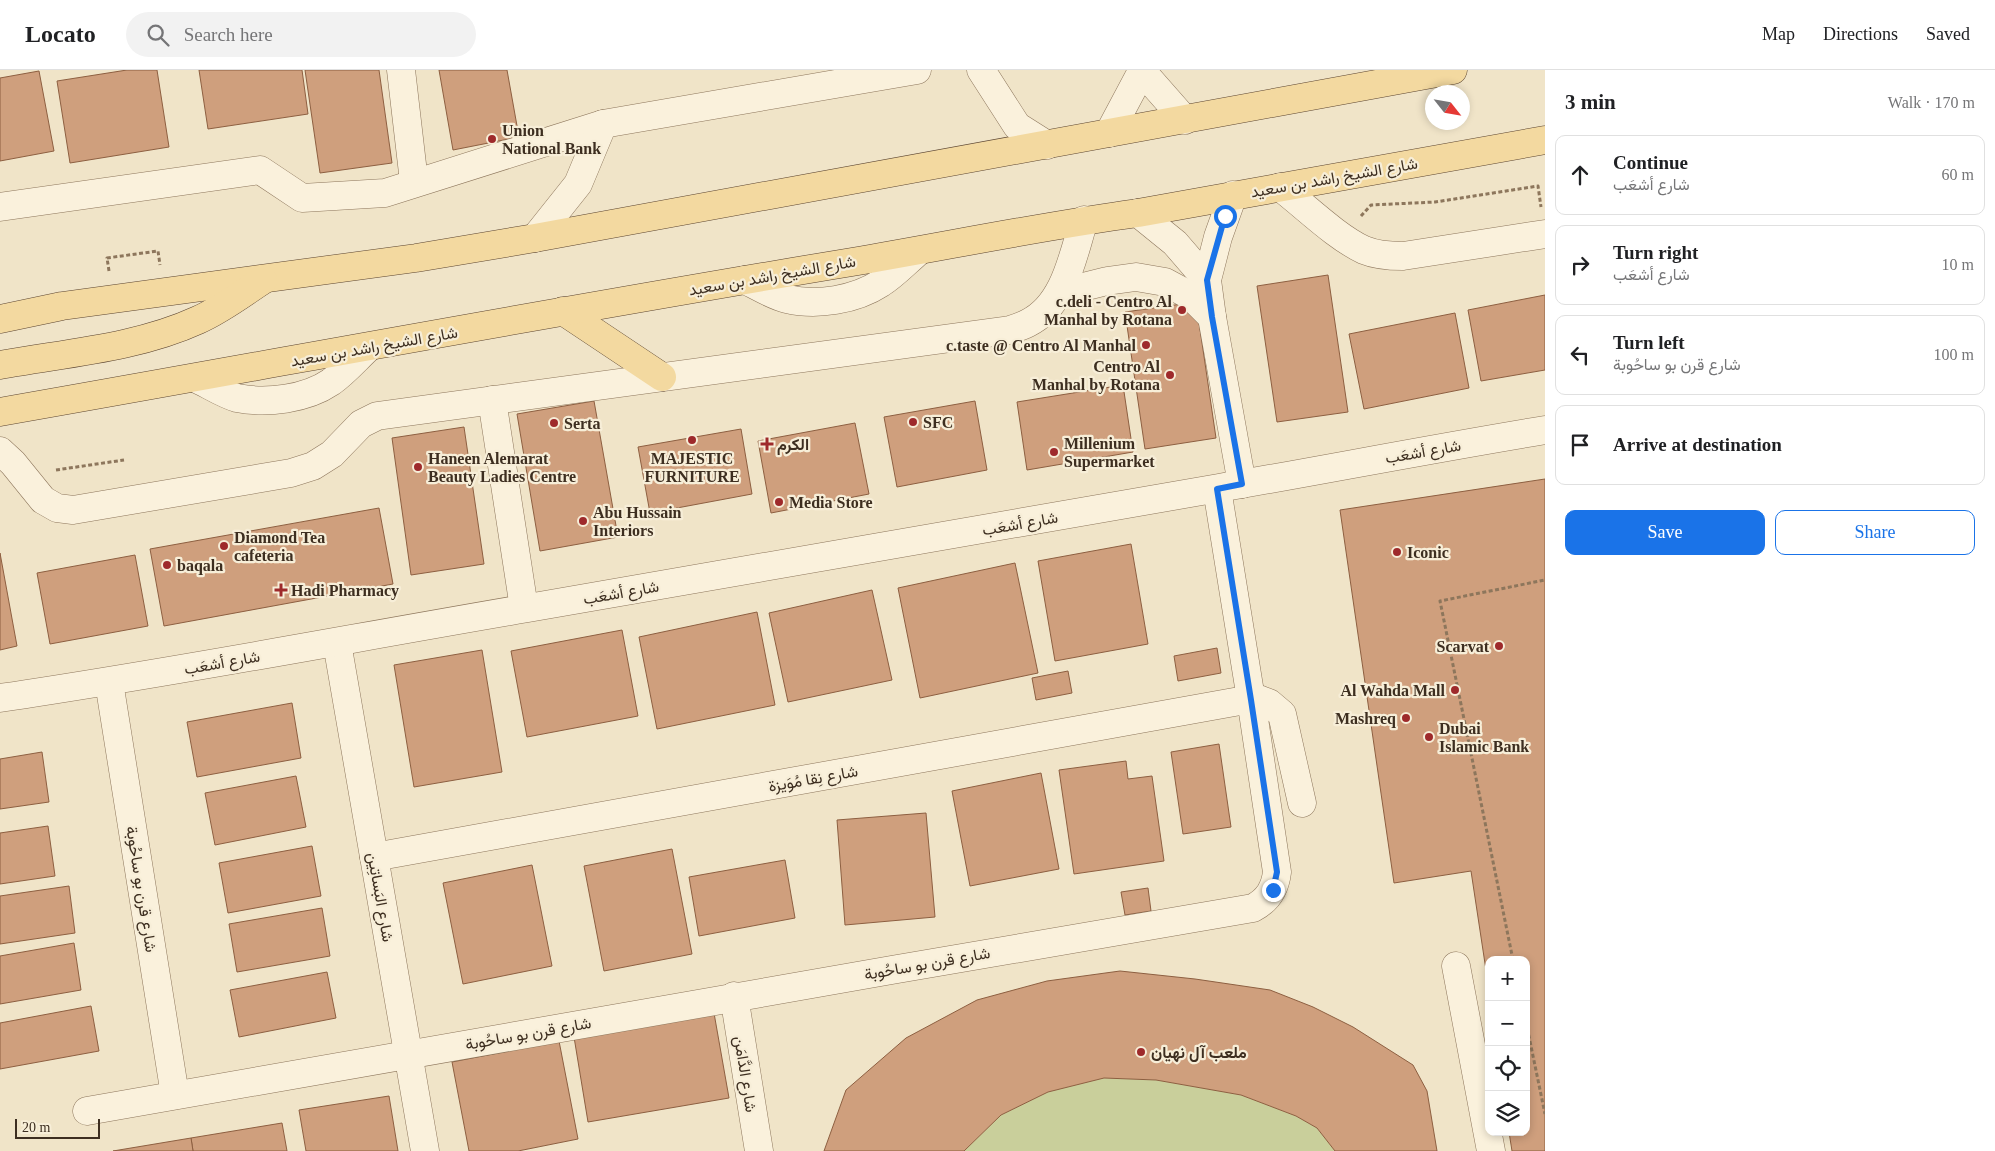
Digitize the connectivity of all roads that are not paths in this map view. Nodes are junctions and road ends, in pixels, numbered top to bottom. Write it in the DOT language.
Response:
graph roads {
  1 [pos="401,70"];
  2 [pos="917,70"];
  3 [pos="981,70"];
  4 [pos="1453,70"];
  5 [pos="1141,71"];
  6 [pos="1185,120"];
  7 [pos="603,124"];
  8 [pos="1109,133"];
  9 [pos="1545,140"];
  10 [pos="1046,145"];
  11 [pos="413,173"];
  12 [pos="1280,187"];
  13 [pos="1233,195"];
  14 [pos="0,207"];
  15 [pos="1138,213"];
  16 [pos="1084,220"];
  17 [pos="1543,223"];
  18 [pos="535,238"];
  19 [pos="266,277"];
  20 [pos="1207,280"];
  21 [pos="1059,293"];
  22 [pos="563,311"];
  23 [pos="1212,317"];
  24 [pos="0,319"];
  25 [pos="369,347"];
  26 [pos="0,365"];
  27 [pos="662,377"];
  28 [pos="195,378"];
  29 [pos="492,400"];
  30 [pos="0,412"];
  31 [pos="1545,430"];
  32 [pos="0,452"];
  33 [pos="1230,486"];
  34 [pos="524,608"];
  35 [pos="337,643"];
  36 [pos="109,682"];
  37 [pos="0,698"];
  38 [pos="1251,700"];
  39 [pos="1302,804"];
  40 [pos="374,857"];
  41 [pos="1456,966"];
  42 [pos="734,996"];
  43 [pos="408,1055"];
  44 [pos="175,1095"];
  45 [pos="87,1111"];
  46 [pos="425,1151"];
  47 [pos="759,1151"];
  48 [pos="1492,1151"];
  1 -- 11 [label="street"];
  2 -- 7 [label="street"];
  3 -- 10 [label="street"];
  4 -- 6 [label="main road"];
  5 -- 6 [label="street"];
  5 -- 8 [label="street"];
  6 -- 8 [label="main road"];
  7 -- 14 [label="street"];
  7 -- 18 [label="street"];
  8 -- 10 [label="main road"];
  9 -- 12 [label="main road, شارع الشيخ راشد بن سعيد"];
  10 -- 18 [label="main road"];
  12 -- 13 [label="main road, شارع الشيخ راشد بن سعيد"];
  12 -- 17 [label="street"];
  13 -- 15 [label="main road, شارع الشيخ راشد بن سعيد"];
  13 -- 20 [label="street"];
  15 -- 16 [label="main road, شارع الشيخ راشد بن سعيد"];
  15 -- 20 [label="street"];
  16 -- 21 [label="street"];
  16 -- 22 [label="main road, شارع الشيخ راشد بن سعيد"];
  18 -- 19 [label="main road"];
  19 -- 24 [label="main road"];
  19 -- 26 [label="main road"];
  20 -- 23 [label="street"];
  21 -- 23 [label="street"];
  21 -- 27 [label="street"];
  22 -- 25 [label="main road, شارع الشيخ راشد بن سعيد"];
  22 -- 27 [label="main road"];
  23 -- 33 [label="street"];
  25 -- 28 [label="main road, شارع الشيخ راشد بن سعيد"];
  25 -- 28 [label="street"];
  27 -- 29 [label="street"];
  28 -- 30 [label="main road, شارع الشيخ راشد بن سعيد"];
  29 -- 32 [label="street"];
  29 -- 34 [label="street"];
  31 -- 33 [label="street, شارع أشعَب"];
  33 -- 34 [label="street, شارع أشعَب"];
  33 -- 38 [label="street, شارع قرن بو ساحُوبة"];
  34 -- 35 [label="street, شارع أشعَب"];
  35 -- 36 [label="street, شارع أشعَب"];
  35 -- 40 [label="street, شارع البَساتِين"];
  36 -- 37 [label="street, شارع أشعَب"];
  36 -- 44 [label="street, شارع قرن بو ساحُوبة"];
  38 -- 39 [label="street"];
  38 -- 40 [label="street, شارع نِقا مُوَيزة"];
  38 -- 42 [label="street, شارع قرن بو ساحُوبة"];
  40 -- 43 [label="street, شارع البَساتِين"];
  41 -- 48 [label="street"];
  42 -- 43 [label="street, شارع قرن بو ساحُوبة"];
  42 -- 47 [label="street, شارع الدَّامَن"];
  43 -- 44 [label="street, شارع قرن بو ساحُوبة"];
  43 -- 46 [label="street, شارع البَساتِين"];
  44 -- 45 [label="street, شارع قرن بو ساحُوبة"];
}
